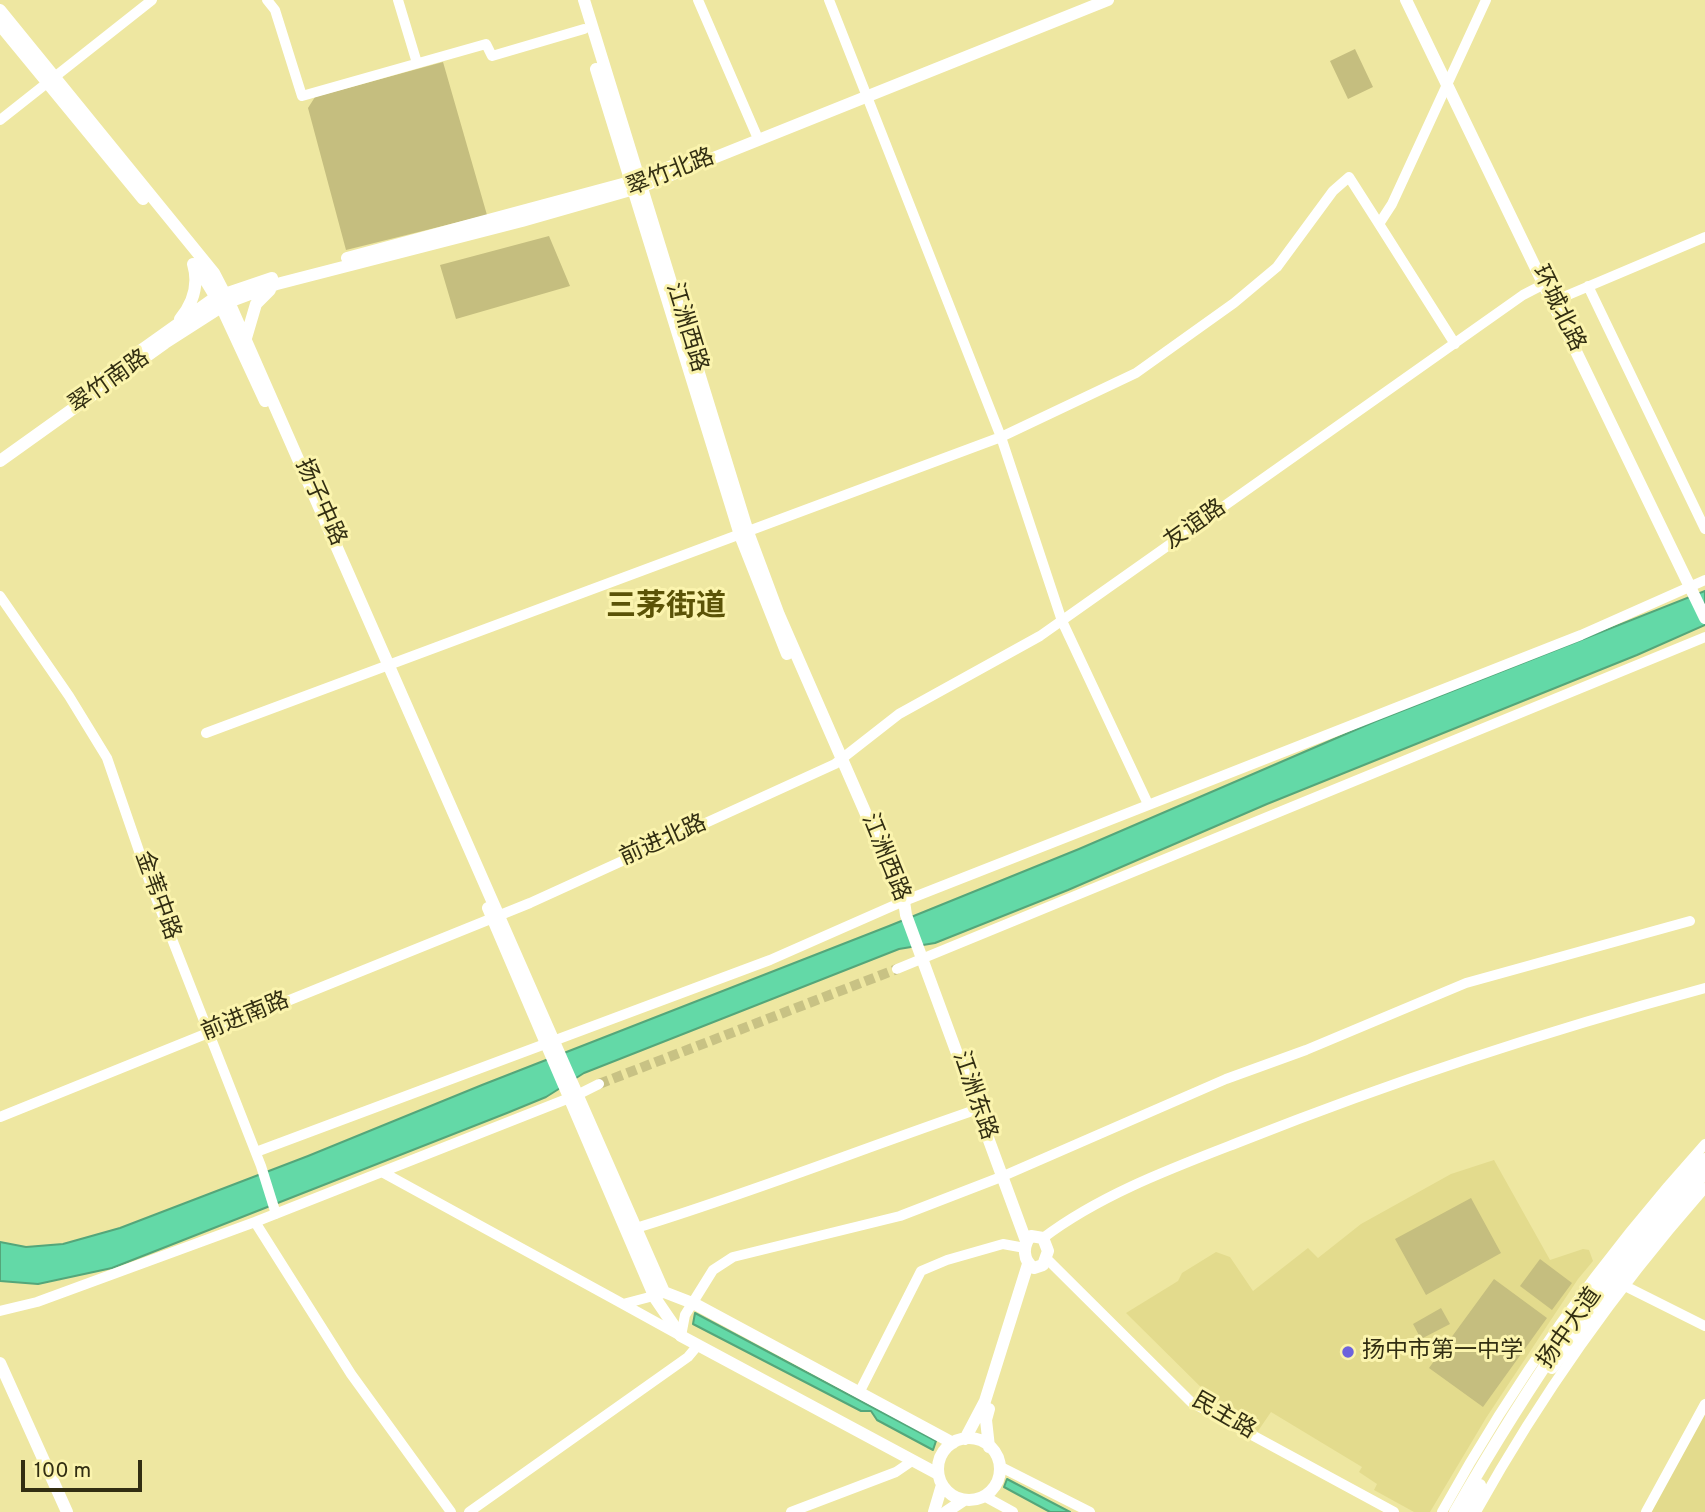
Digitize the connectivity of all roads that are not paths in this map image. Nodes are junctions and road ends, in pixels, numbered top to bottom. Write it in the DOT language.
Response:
graph roads {
  1 [pos="152,0"];
  2 [pos="267,0"];
  3 [pos="398,0"];
  4 [pos="575,0"];
  5 [pos="584,0"];
  6 [pos="698,0"];
  7 [pos="829,0"];
  8 [pos="1089,0"];
  9 [pos="1108,0"];
  10 [pos="1406,0"];
  11 [pos="1416,0"];
  12 [pos="1486,0"];
  13 [pos="0,10"];
  14 [pos="0,25"];
  15 [pos="584,29"];
  16 [pos="417,63"];
  17 [pos="50,79"];
  18 [pos="1450,80"];
  19 [pos="866,92"];
  20 [pos="0,120"];
  21 [pos="756,134"];
  22 [pos="635,184"];
  23 [pos="1380,224"];
  24 [pos="1705,237"];
  25 [pos="190,258"];
  26 [pos="1548,281"];
  27 [pos="277,284"];
  28 [pos="1588,286"];
  29 [pos="1561,298"];
  30 [pos="222,299"];
  31 [pos="175,325"];
  32 [pos="246,338"];
  33 [pos="1455,344"];
  34 [pos="1002,437"];
  35 [pos="0,452"];
  36 [pos="0,461"];
  37 [pos="1705,529"];
  38 [pos="744,534"];
  39 [pos="1679,555"];
  40 [pos="1705,580"];
  41 [pos="0,596"];
  42 [pos="1705,600"];
  43 [pos="1705,618"];
  44 [pos="1062,621"];
  45 [pos="1705,637"];
  46 [pos="385,665"];
  47 [pos="206,733"];
  48 [pos="839,762"];
  49 [pos="1148,804"];
  50 [pos="903,907"];
  51 [pos="496,917"];
  52 [pos="1690,921"];
  53 [pos="922,955"];
  54 [pos="897,969"];
  55 [pos="1705,988"];
  56 [pos="208,1034"];
  57 [pos="550,1044"];
  58 [pos="599,1084"];
  59 [pos="571,1092"];
  60 [pos="978,1109"];
  61 [pos="0,1117"];
  62 [pos="1705,1143"];
  63 [pos="256,1152"];
  64 [pos="1705,1159"];
  65 [pos="382,1172"];
  66 [pos="1705,1172"];
  67 [pos="1001,1177"];
  68 [pos="1705,1188"];
  69 [pos="275,1211"];
  70 [pos="254,1222"];
  71 [pos="636,1228"];
  72 [pos="1043,1238"];
  73 [pos="1026,1244"];
  74 [pos="1047,1259"];
  75 [pos="1031,1266"];
  76 [pos="1620,1284"];
  77 [pos="659,1295"];
  78 [pos="624,1304"];
  79 [pos="695,1304"];
  80 [pos="0,1311"];
  81 [pos="1705,1326"];
  82 [pos="681,1336"];
  83 [pos="698,1345"];
  84 [pos="0,1363"];
  85 [pos="0,1383"];
  86 [pos="860,1391"];
  87 [pos="1705,1404"];
  88 [pos="959,1441"];
  89 [pos="989,1447"];
  90 [pos="912,1461"];
  91 [pos="999,1466"];
  92 [pos="940,1479"];
  93 [pos="984,1496"];
  94 [pos="964,1500"];
  95 [pos="58,1512"];
  96 [pos="66,1512"];
  97 [pos="450,1512"];
  98 [pos="469,1512"];
  99 [pos="791,1512"];
  100 [pos="934,1512"];
  101 [pos="946,1512"];
  102 [pos="1013,1512"];
  103 [pos="1090,1512"];
  104 [pos="1394,1512"];
  105 [pos="1442,1512"];
  106 [pos="1455,1512"];
  107 [pos="1465,1512"];
  108 [pos="1476,1512"];
  109 [pos="1646,1512"];
  1 -- 17 [label="street"];
  2 -- 16 [label="street"];
  3 -- 16 [label="street"];
  4 -- 15 [label="main road, 江洲西路"];
  5 -- 22 [label="main road, 江洲西路"];
  6 -- 21 [label="street"];
  7 -- 19 [label="street"];
  8 -- 19 [label="main road, 翠竹北路"];
  9 -- 19 [label="main road, 翠竹北路"];
  10 -- 18 [label="main road, 环城北路"];
  11 -- 18 [label="main road, 环城北路"];
  12 -- 18 [label="street"];
  13 -- 17 [label="main road, 扬子中路"];
  14 -- 17 [label="main road, 扬子中路"];
  15 -- 16 [label="street"];
  15 -- 22 [label="main road, 江洲西路"];
  17 -- 20 [label="street"];
  17 -- 25 [label="main road, 扬子中路"];
  17 -- 30 [label="main road, 扬子中路"];
  18 -- 23 [label="street"];
  18 -- 26 [label="main road, 环城北路"];
  19 -- 21 [label="main road, 翠竹北路"];
  19 -- 22 [label="main road, 翠竹北路"];
  19 -- 34 [label="street"];
  21 -- 22 [label="main road, 翠竹北路"];
  22 -- 27 [label="main road, 翠竹北路"];
  22 -- 30 [label="main road, 翠竹北路"];
  22 -- 38 [label="main road, 江洲西路"];
  23 -- 33 [label="street"];
  23 -- 34 [label="street"];
  24 -- 28 [label="street"];
  25 -- 30 [label="main road, 扬子中路"];
  25 -- 31 [label="main road"];
  26 -- 29 [label="main road, 环城北路"];
  26 -- 33 [label="street, 友谊路"];
  26 -- 39 [label="main road, 环城北路"];
  27 -- 30 [label="main road, 翠竹北路"];
  27 -- 32 [label="main road"];
  28 -- 29 [label="street"];
  28 -- 37 [label="street"];
  29 -- 39 [label="main road, 环城北路"];
  30 -- 31 [label="main road, 翠竹南路"];
  30 -- 32 [label="main road, 扬子中路"];
  30 -- 36 [label="main road, 翠竹南路"];
  30 -- 46 [label="main road, 扬子中路"];
  31 -- 35 [label="main road, 翠竹南路"];
  32 -- 46 [label="main road, 扬子中路"];
  33 -- 44 [label="street, 友谊路"];
  34 -- 38 [label="street"];
  34 -- 44 [label="street"];
  38 -- 46 [label="street"];
  38 -- 48 [label="main road, 江洲西路"];
  39 -- 42 [label="main road, 环城北路"];
  39 -- 43 [label="main road, 环城北路"];
  40 -- 49 [label="street"];
  41 -- 56 [label="street, 金苇中路"];
  44 -- 48 [label="street, 友谊路"];
  44 -- 49 [label="street"];
  45 -- 53 [label="street"];
  46 -- 47 [label="street"];
  46 -- 51 [label="main road, 扬子中路"];
  48 -- 50 [label="main road, 江洲西路"];
  48 -- 51 [label="street, 前进北路"];
  49 -- 50 [label="street"];
  50 -- 53 [label="main road, 江洲西路"];
  50 -- 57 [label="street"];
  51 -- 56 [label="street, 前进南路"];
  51 -- 57 [label="main road, 扬子中路"];
  52 -- 67 [label="street"];
  53 -- 54 [label="street"];
  53 -- 60 [label="main road, 江洲东路"];
  55 -- 72 [label="street"];
  56 -- 61 [label="street, 前进南路"];
  56 -- 63 [label="street, 金苇中路"];
  57 -- 59 [label="main road, 扬子中路"];
  57 -- 63 [label="street"];
  58 -- 59 [label="street"];
  59 -- 65 [label="street"];
  59 -- 71 [label="main road"];
  59 -- 77 [label="main road"];
  60 -- 67 [label="main road, 江洲东路"];
  60 -- 71 [label="street"];
  62 -- 105 [label="street"];
  63 -- 69 [label="street, 金苇中路"];
  64 -- 106 [label="main road, 扬中大道"];
  65 -- 69 [label="street"];
  65 -- 78 [label="street"];
  66 -- 76 [label="main road, 扬中大道"];
  67 -- 73 [label="main road, 江洲东路"];
  67 -- 79 [label="street"];
  68 -- 76 [label="street"];
  69 -- 70 [label="street"];
  70 -- 80 [label="street"];
  70 -- 97 [label="street"];
  71 -- 77 [label="main road"];
  72 -- 73 [label="main road"];
  72 -- 74 [label="main road"];
  73 -- 75 [label="main road, 江洲东路"];
  73 -- 86 [label="street"];
  74 -- 75 [label="main road"];
  74 -- 104 [label="street, 民主路"];
  75 -- 88 [label="main road"];
  75 -- 89 [label="main road"];
  76 -- 81 [label="street"];
  76 -- 107 [label="main road, 扬中大道"];
  76 -- 108 [label="street"];
  77 -- 78 [label="street"];
  77 -- 79 [label="main road"];
  77 -- 82 [label="main road"];
  78 -- 82 [label="street"];
  79 -- 82 [label="street"];
  79 -- 86 [label="main road"];
  82 -- 83 [label="main road"];
  83 -- 90 [label="main road"];
  83 -- 98 [label="street"];
  84 -- 96 [label="main road"];
  85 -- 95 [label="main road"];
  86 -- 88 [label="main road"];
  87 -- 109 [label="street"];
  88 -- 89 [label="main road"];
  88 -- 92 [label="main road"];
  89 -- 91 [label="main road"];
  90 -- 92 [label="main road"];
  90 -- 99 [label="street"];
  91 -- 93 [label="main road"];
  91 -- 103 [label="street"];
  92 -- 94 [label="main road"];
  92 -- 100 [label="main road"];
  93 -- 94 [label="main road"];
  93 -- 102 [label="street"];
  94 -- 101 [label="main road"];
}
